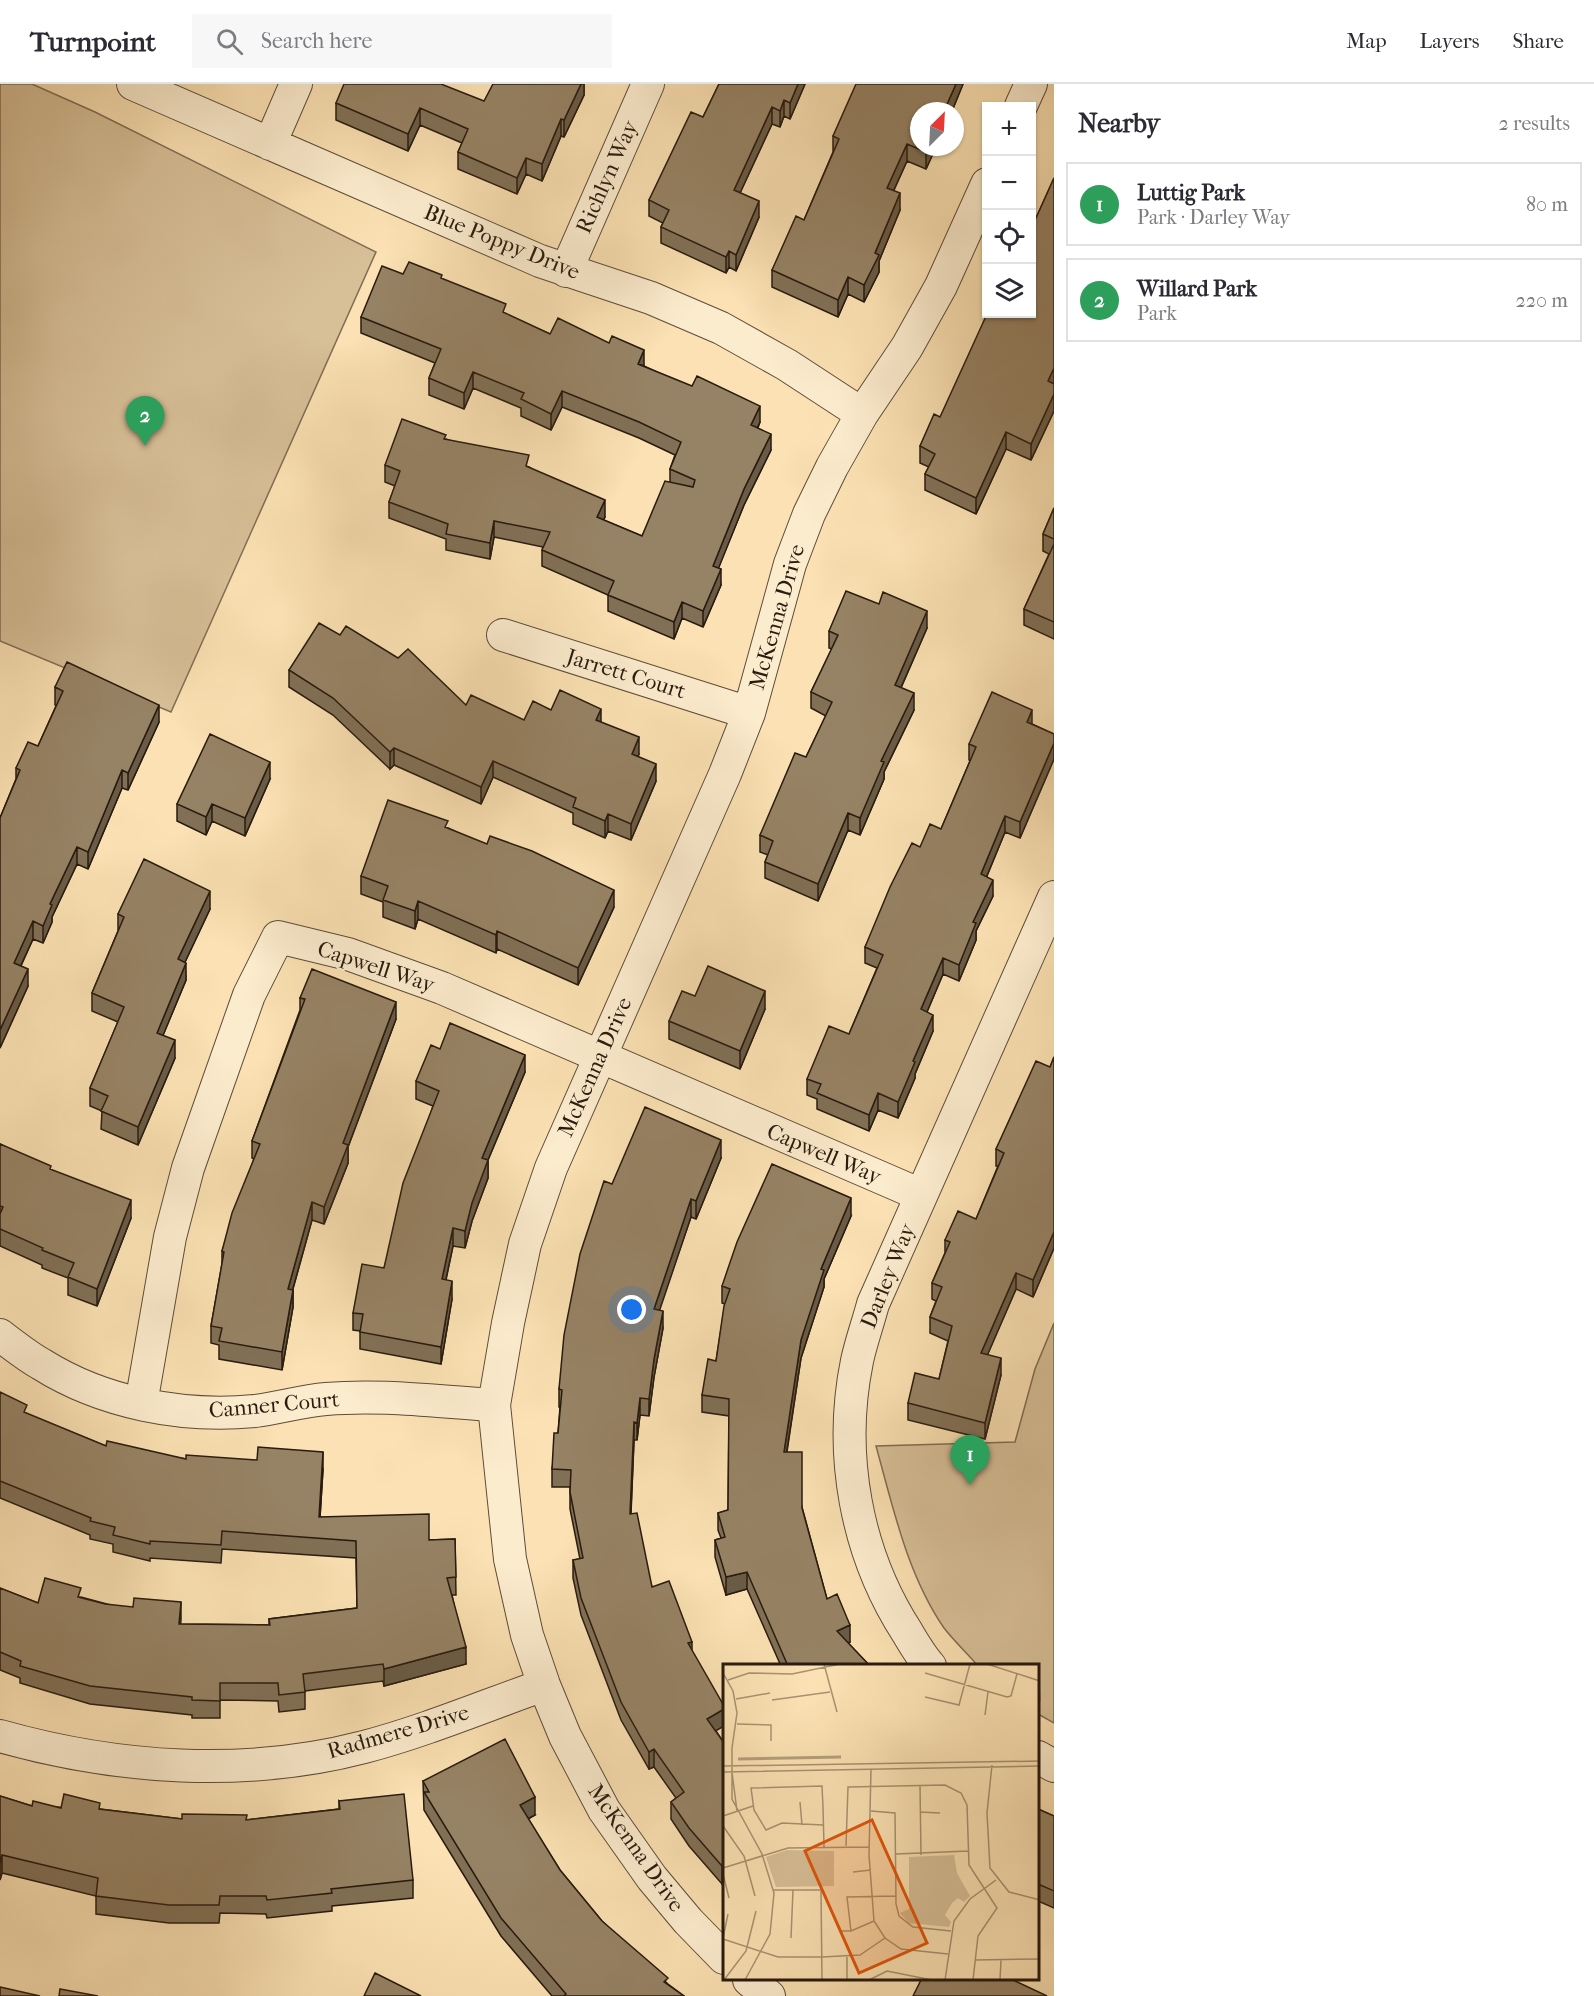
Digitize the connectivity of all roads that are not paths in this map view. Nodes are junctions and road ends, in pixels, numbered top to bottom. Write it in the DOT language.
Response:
graph roads {
  1 [pos="133,84"];
  2 [pos="296,84"];
  3 [pos="648,84"];
  4 [pos="1031,84"];
  5 [pos="1023,102"];
  6 [pos="270,144"];
  7 [pos="982,195"];
  8 [pos="566,271"];
  9 [pos="862,414"];
  10 [pos="503,635"];
  11 [pos="749,713"];
  12 [pos="1054,897"];
  13 [pos="599,1057"];
  14 [pos="921,1195"];
  15 [pos="0,1335"];
  16 [pos="141,1404"];
  17 [pos="494,1405"];
  18 [pos="929,1664"];
  19 [pos="544,1685"];
  20 [pos="0,1736"];
  21 [pos="1039,1758"];
  22 [pos="1054,1766"];
  23 [pos="723,1957"];
  24 [pos="750,1981"];
  25 [pos="769,1996"];
  1 -- 6 [label="street, Blue Poppy Drive"];
  2 -- 6 [label="street"];
  3 -- 8 [label="street, Richlyn Way"];
  4 -- 5 [label="street"];
  6 -- 8 [label="street, Blue Poppy Drive"];
  7 -- 9 [label="street, McKenna Drive"];
  8 -- 9 [label="street, Blue Poppy Drive"];
  9 -- 11 [label="street, McKenna Drive"];
  10 -- 11 [label="street, Jarrett Court"];
  11 -- 13 [label="street, McKenna Drive"];
  12 -- 14 [label="street, Darley Way"];
  13 -- 14 [label="street, Capwell Way"];
  13 -- 16 [label="street, Capwell Way"];
  13 -- 17 [label="street, McKenna Drive"];
  14 -- 18 [label="street, Darley Way"];
  15 -- 16 [label="street, Canner Court"];
  16 -- 17 [label="street, Canner Court"];
  17 -- 19 [label="street, McKenna Drive"];
  19 -- 20 [label="street, Radmere Drive"];
  19 -- 23 [label="street, McKenna Drive"];
  21 -- 22 [label="street"];
  24 -- 25 [label="street"];
}
